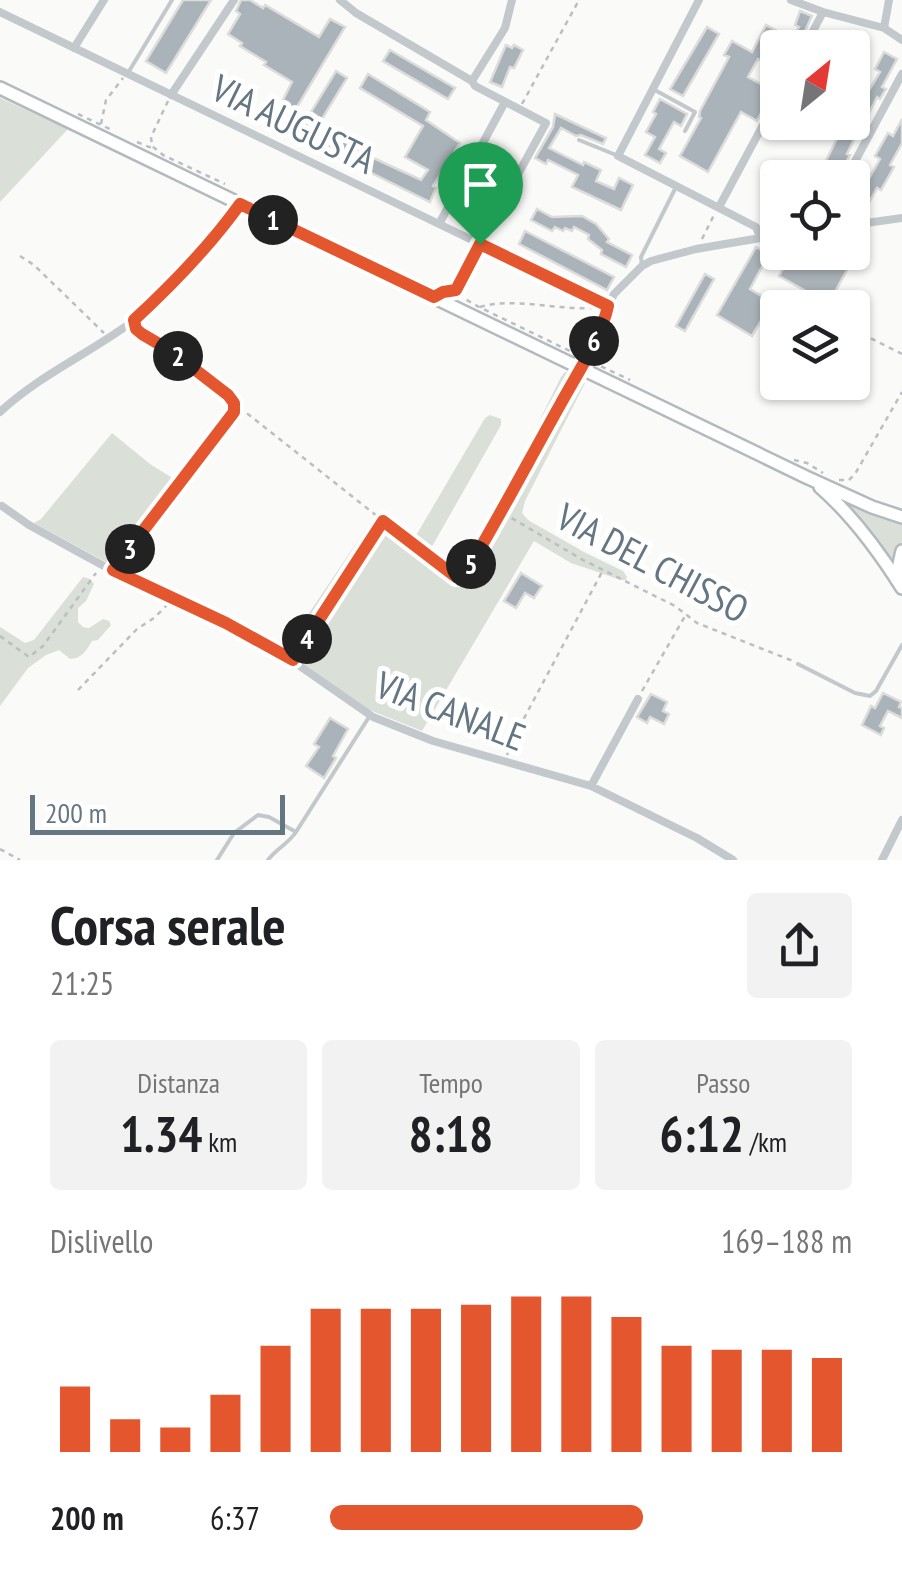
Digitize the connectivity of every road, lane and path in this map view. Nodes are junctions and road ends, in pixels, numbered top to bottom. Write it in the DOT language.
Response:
graph roads {
  1 [pos="104,0"];
  2 [pos="172,0"];
  3 [pos="234,0"];
  4 [pos="578,0"];
  5 [pos="699,0"];
  6 [pos="791,0"];
  7 [pos="889,0"];
  8 [pos="509,1"];
  9 [pos="347,2"];
  10 [pos="0,12"];
  11 [pos="823,12"];
  12 [pos="884,28"];
  13 [pos="814,30"];
  14 [pos="902,40"];
  15 [pos="74,48"];
  16 [pos="127,74"];
  17 [pos="902,74"];
  18 [pos="472,81"];
  19 [pos="0,88"];
  20 [pos="653,89"];
  21 [pos="171,95"];
  22 [pos="505,102"];
  23 [pos="520,110"];
  24 [pos="760,131"];
  25 [pos="685,132"];
  26 [pos="97,135"];
  27 [pos="579,140"];
  28 [pos="618,156"];
  29 [pos="856,160"];
  30 [pos="677,186"];
  31 [pos="236,202"];
  32 [pos="719,207"];
  33 [pos="902,218"];
  34 [pos="870,222"];
  35 [pos="439,224"];
  36 [pos="760,237"];
  37 [pos="480,244"];
  38 [pos="696,250"];
  39 [pos="20,256"];
  40 [pos="642,266"];
  41 [pos="434,297"];
  42 [pos="608,306"];
  43 [pos="479,307"];
  44 [pos="597,307"];
  45 [pos="134,320"];
  46 [pos="109,337"];
  47 [pos="870,338"];
  48 [pos="902,354"];
  49 [pos="580,368"];
  50 [pos="902,392"];
  51 [pos="234,403"];
  52 [pos="0,412"];
  53 [pos="794,460"];
  54 [pos="826,475"];
  55 [pos="806,477"];
  56 [pos="835,479"];
  57 [pos="2,506"];
  58 [pos="502,512"];
  59 [pos="902,517"];
  60 [pos="383,521"];
  61 [pos="902,551"];
  62 [pos="102,565"];
  63 [pos="113,570"];
  64 [pos="603,570"];
  65 [pos="902,588"];
  66 [pos="172,598"];
  67 [pos="686,614"];
  68 [pos="0,636"];
  69 [pos="902,645"];
  70 [pos="293,660"];
  71 [pos="798,664"];
  72 [pos="78,690"];
  73 [pos="638,698"];
  74 [pos="370,716"];
  75 [pos="504,762"];
  76 [pos="591,786"];
  77 [pos="902,820"];
  78 [pos="296,832"];
  79 [pos="0,849"];
  80 [pos="20,860"];
  81 [pos="216,860"];
  82 [pos="268,860"];
  83 [pos="733,860"];
  84 [pos="882,860"];
  1 -- 15 [label="street"];
  2 -- 16 [label="lane"];
  3 -- 21 [label="street"];
  4 -- 23 [label="path"];
  5 -- 20 [label="street"];
  6 -- 11 [label="street"];
  7 -- 12 [label="street"];
  8 -- 18 [label="street"];
  9 -- 18 [label="street"];
  10 -- 15 [label="street, VIA AUGUSTA"];
  11 -- 12 [label="street"];
  11 -- 13 [label="street"];
  12 -- 14 [label="street"];
  15 -- 16 [label="street, VIA AUGUSTA"];
  16 -- 21 [label="street, VIA AUGUSTA"];
  16 -- 26 [label="path"];
  17 -- 29 [label="street"];
  18 -- 22 [label="street"];
  19 -- 26 [label="main road"];
  20 -- 25 [label="lane"];
  20 -- 28 [label="street"];
  21 -- 31 [label="path"];
  21 -- 35 [label="street, VIA AUGUSTA"];
  22 -- 23 [label="street"];
  22 -- 35 [label="street"];
  23 -- 37 [label="street"];
  24 -- 32 [label="street"];
  26 -- 31 [label="main road"];
  27 -- 28 [label="lane"];
  28 -- 30 [label="street"];
  30 -- 32 [label="street"];
  30 -- 40 [label="lane"];
  31 -- 41 [label="main road"];
  31 -- 45 [label="street"];
  32 -- 36 [label="street"];
  32 -- 38 [label="path"];
  33 -- 34 [label="street"];
  35 -- 37 [label="street, VIA AUGUSTA"];
  36 -- 38 [label="street"];
  37 -- 41 [label="path"];
  37 -- 42 [label="street, VIA AUGUSTA"];
  38 -- 40 [label="street"];
  39 -- 46 [label="path"];
  40 -- 42 [label="street"];
  41 -- 49 [label="main road"];
  42 -- 49 [label="street"];
  43 -- 44 [label="path"];
  45 -- 46 [label="street"];
  45 -- 51 [label="path"];
  46 -- 52 [label="street"];
  47 -- 48 [label="path"];
  49 -- 55 [label="main road"];
  49 -- 58 [label="path"];
  50 -- 56 [label="path"];
  51 -- 60 [label="path"];
  51 -- 63 [label="path"];
  53 -- 54 [label="path"];
  55 -- 59 [label="main road"];
  55 -- 65 [label="main road"];
  57 -- 62 [label="street, VIA CANALE"];
  58 -- 60 [label="path, VIA DEL CHISSO"];
  58 -- 64 [label="path, VIA DEL CHISSO"];
  60 -- 70 [label="path"];
  61 -- 65 [label="main road"];
  62 -- 63 [label="street, VIA CANALE"];
  62 -- 68 [label="path"];
  63 -- 66 [label="street, VIA CANALE"];
  64 -- 67 [label="path, VIA DEL CHISSO"];
  64 -- 75 [label="path"];
  66 -- 70 [label="street, VIA CANALE"];
  66 -- 72 [label="path"];
  67 -- 71 [label="path, VIA DEL CHISSO"];
  67 -- 73 [label="path"];
  69 -- 71 [label="lane"];
  70 -- 74 [label="street, VIA CANALE"];
  73 -- 76 [label="street"];
  74 -- 75 [label="street, VIA CANALE"];
  74 -- 78 [label="lane"];
  75 -- 76 [label="street, VIA CANALE"];
  76 -- 83 [label="street, VIA CANALE"];
  77 -- 84 [label="street"];
  78 -- 81 [label="lane"];
  78 -- 82 [label="lane"];
  79 -- 80 [label="path"];
}
